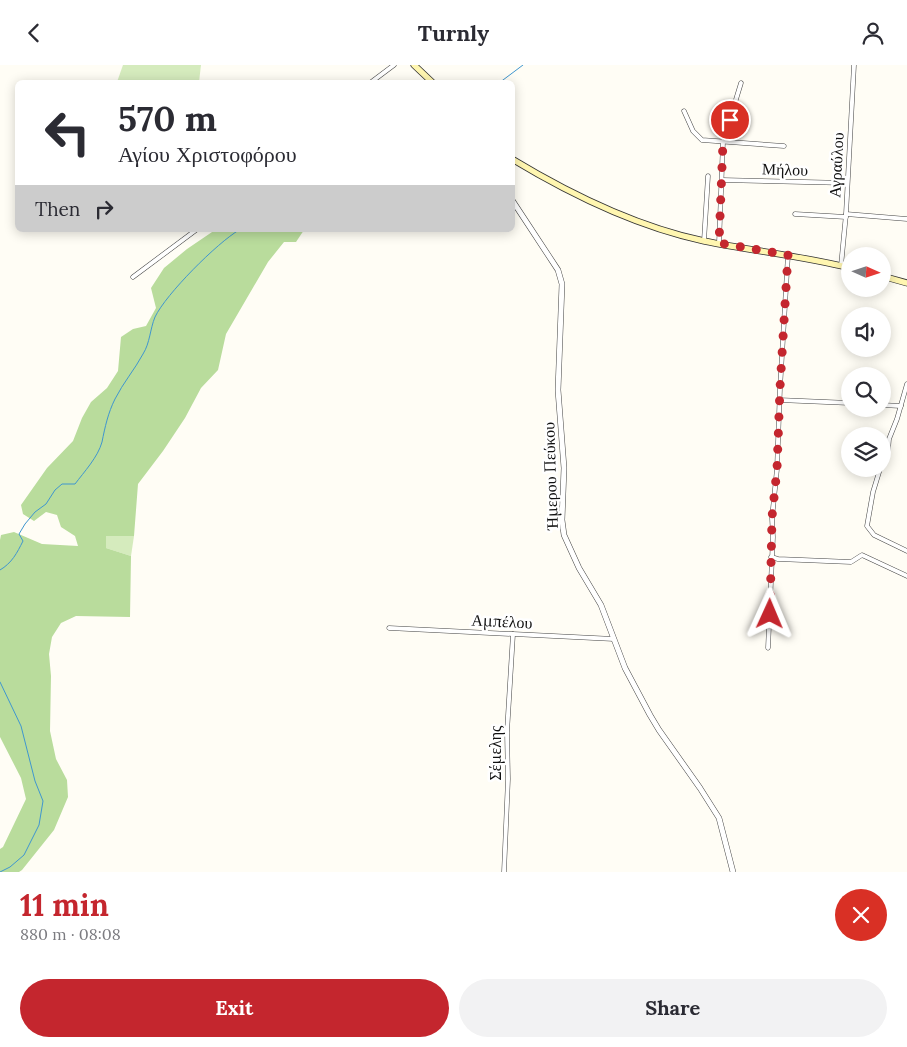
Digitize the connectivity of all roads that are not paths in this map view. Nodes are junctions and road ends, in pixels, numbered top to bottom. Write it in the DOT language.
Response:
graph roads {
  1 [pos="394,65"];
  2 [pos="414,65"];
  3 [pos="854,65"];
  4 [pos="374,80"];
  5 [pos="430,80"];
  6 [pos="741,83"];
  7 [pos="684,111"];
  8 [pos="723,142"];
  9 [pos="784,146"];
  10 [pos="515,161"];
  11 [pos="708,176"];
  12 [pos="722,179"];
  13 [pos="847,183"];
  14 [pos="515,205"];
  15 [pos="795,214"];
  16 [pos="846,215"];
  17 [pos="907,219"];
  18 [pos="193,232"];
  19 [pos="704,241"];
  20 [pos="719,243"];
  21 [pos="843,247"];
  22 [pos="788,255"];
  23 [pos="841,266"];
  24 [pos="133,277"];
  25 [pos="891,279"];
  26 [pos="907,283"];
  27 [pos="907,384"];
  28 [pos="779,399"];
  29 [pos="841,402"];
  30 [pos="891,405"];
  31 [pos="901,406"];
  32 [pos="891,434"];
  33 [pos="878,477"];
  34 [pos="907,551"];
  35 [pos="771,557"];
  36 [pos="907,575"];
  37 [pos="389,628"];
  38 [pos="513,634"];
  39 [pos="614,639"];
  40 [pos="768,648"];
  41 [pos="504,872"];
  42 [pos="733,872"];
  1 -- 4 [label="street"];
  2 -- 5 [label="main road"];
  3 -- 13 [label="street, Αγραύλου"];
  6 -- 8 [label="street"];
  7 -- 8 [label="street"];
  8 -- 9 [label="street"];
  8 -- 12 [label="street"];
  10 -- 19 [label="main road"];
  11 -- 19 [label="street"];
  12 -- 13 [label="street, Μήλου"];
  12 -- 20 [label="street"];
  13 -- 16 [label="street, Αγραύλου"];
  14 -- 39 [label="street, Ήμερου Πεύκου"];
  15 -- 16 [label="street"];
  16 -- 17 [label="street"];
  16 -- 21 [label="street, Αγραύλου"];
  18 -- 24 [label="street"];
  19 -- 20 [label="main road"];
  20 -- 22 [label="main road"];
  22 -- 23 [label="main road"];
  22 -- 28 [label="street"];
  25 -- 26 [label="main road"];
  27 -- 31 [label="street"];
  28 -- 29 [label="street"];
  28 -- 35 [label="street"];
  30 -- 31 [label="street"];
  31 -- 32 [label="street"];
  33 -- 34 [label="street"];
  35 -- 36 [label="street"];
  35 -- 40 [label="street"];
  37 -- 38 [label="street, Αμπέλου"];
  38 -- 39 [label="street, Αμπέλου"];
  38 -- 41 [label="street, Σέμελης"];
  39 -- 42 [label="street, Ήμερου Πεύκου"];
}
